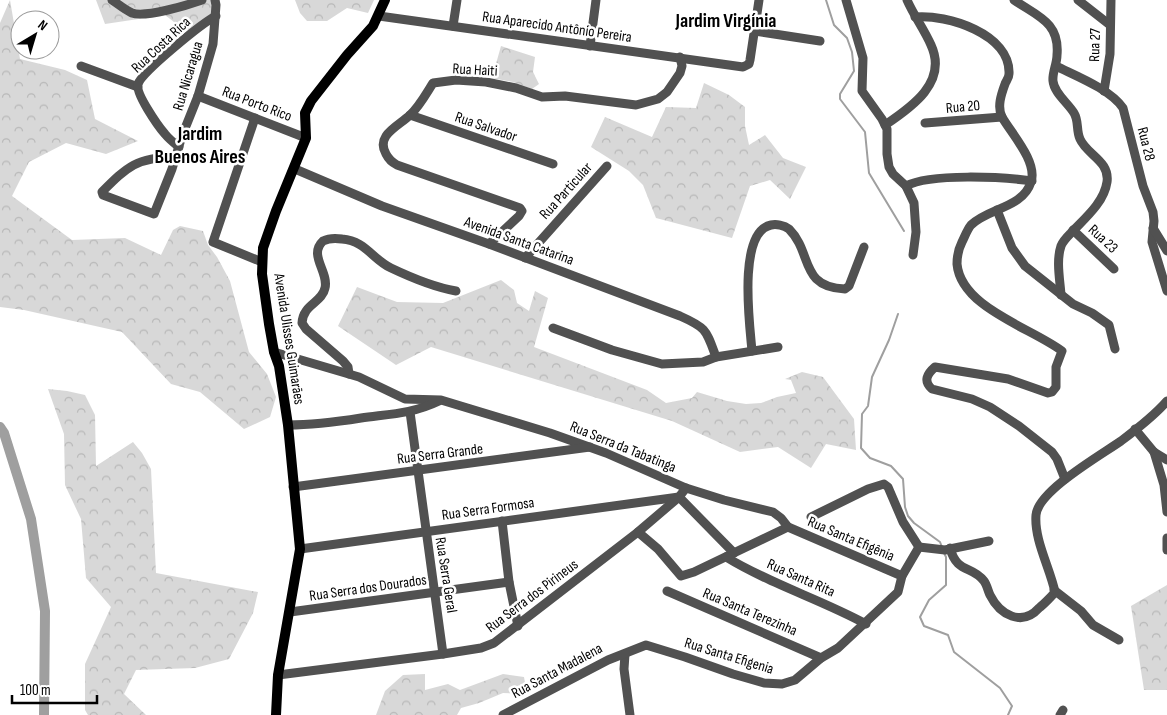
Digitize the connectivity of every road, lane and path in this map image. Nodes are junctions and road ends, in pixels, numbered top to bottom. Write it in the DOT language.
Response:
graph roads {
  1 [pos="112,0"];
  2 [pos="202,0"];
  3 [pos="215,0"];
  4 [pos="385,0"];
  5 [pos="457,0"];
  6 [pos="596,0"];
  7 [pos="759,0"];
  8 [pos="846,0"];
  9 [pos="907,0"];
  10 [pos="1014,0"];
  11 [pos="1078,0"];
  12 [pos="1111,0"];
  13 [pos="216,16"];
  14 [pos="379,16"];
  15 [pos="915,16"];
  16 [pos="1110,25"];
  17 [pos="453,26"];
  18 [pos="755,31"];
  19 [pos="820,41"];
  20 [pos="590,46"];
  21 [pos="680,57"];
  22 [pos="81,66"];
  23 [pos="1056,66"];
  24 [pos="138,87"];
  25 [pos="1104,91"];
  26 [pos="198,96"];
  27 [pos="410,115"];
  28 [pos="1002,117"];
  29 [pos="255,118"];
  30 [pos="925,123"];
  31 [pos="885,125"];
  32 [pos="306,138"];
  33 [pos="179,147"];
  34 [pos="175,157"];
  35 [pos="553,164"];
  36 [pos="608,166"];
  37 [pos="295,168"];
  38 [pos="1032,182"];
  39 [pos="906,186"];
  40 [pos="997,210"];
  41 [pos="1153,228"];
  42 [pos="1073,230"];
  43 [pos="489,244"];
  44 [pos="864,247"];
  45 [pos="1167,251"];
  46 [pos="913,255"];
  47 [pos="525,258"];
  48 [pos="262,262"];
  49 [pos="1114,268"];
  50 [pos="456,291"];
  51 [pos="1167,291"];
  52 [pos="1061,295"];
  53 [pos="553,328"];
  54 [pos="778,347"];
  55 [pos="1115,349"];
  56 [pos="752,351"];
  57 [pos="274,352"];
  58 [pos="716,357"];
  59 [pos="349,374"];
  60 [pos="441,400"];
  61 [pos="1167,401"];
  62 [pos="410,412"];
  63 [pos="288,425"];
  64 [pos="1135,429"];
  65 [pos="590,447"];
  66 [pos="1154,452"];
  67 [pos="1167,460"];
  68 [pos="419,471"];
  69 [pos="1065,479"];
  70 [pos="293,487"];
  71 [pos="686,488"];
  72 [pos="680,496"];
  73 [pos="1167,512"];
  74 [pos="810,516"];
  75 [pos="502,521"];
  76 [pos="788,527"];
  77 [pos="426,531"];
  78 [pos="638,532"];
  79 [pos="1167,538"];
  80 [pos="989,541"];
  81 [pos="919,547"];
  82 [pos="300,549"];
  83 [pos="944,549"];
  84 [pos="1167,550"];
  85 [pos="730,555"];
  86 [pos="902,576"];
  87 [pos="510,582"];
  88 [pos="1054,590"];
  89 [pos="667,591"];
  90 [pos="436,592"];
  91 [pos="290,612"];
  92 [pos="866,624"];
  93 [pos="518,626"];
  94 [pos="1119,640"];
  95 [pos="443,654"];
  96 [pos="625,654"];
  97 [pos="821,658"];
  98 [pos="278,675"];
  99 [pos="276,715"];
  100 [pos="502,715"];
  101 [pos="630,715"];
  1 -- 2 [label="street"];
  3 -- 13 [label="street, Rua Nicaragua"];
  4 -- 14 [label="main road, Avenida Ulisses Guimarães"];
  5 -- 17 [label="street"];
  6 -- 20 [label="street"];
  7 -- 18 [label="street"];
  8 -- 31 [label="street"];
  9 -- 15 [label="street"];
  10 -- 23 [label="street"];
  11 -- 16 [label="street"];
  12 -- 16 [label="street, Rua 27"];
  13 -- 24 [label="street, Rua Costa Rica"];
  13 -- 26 [label="street, Rua Nicaragua"];
  14 -- 17 [label="street, Rua Aparecido Antônio Pereira"];
  14 -- 32 [label="main road, Avenida Ulisses Guimarães"];
  15 -- 28 [label="street"];
  15 -- 31 [label="street"];
  16 -- 25 [label="street, Rua 27"];
  17 -- 20 [label="street, Rua Aparecido Antônio Pereira"];
  18 -- 19 [label="street"];
  18 -- 21 [label="street, Rua Aparecido Antônio Pereira"];
  20 -- 21 [label="street, Rua Aparecido Antônio Pereira"];
  21 -- 27 [label="street, Rua Haiti"];
  22 -- 24 [label="street"];
  23 -- 25 [label="street, Rua 28"];
  23 -- 42 [label="street"];
  24 -- 33 [label="street, Rua Costa Rica"];
  25 -- 41 [label="street, Rua 28"];
  26 -- 29 [label="street, Rua Porto Rico"];
  26 -- 33 [label="street, Rua Nicaragua"];
  27 -- 35 [label="street, Rua Salvador"];
  27 -- 43 [label="street, Rua Haiti"];
  28 -- 30 [label="street, Rua 20"];
  28 -- 38 [label="street"];
  29 -- 32 [label="street, Rua Porto Rico"];
  29 -- 48 [label="street"];
  31 -- 39 [label="street"];
  32 -- 37 [label="main road, Avenida Ulisses Guimarães"];
  33 -- 34 [label="street, Rua Nicaragua"];
  34 -- 34 [label="street, Rua Nicaragua"];
  36 -- 47 [label="street, Rua Particular"];
  37 -- 43 [label="street, Avenida Santa Catarina"];
  37 -- 48 [label="main road, Avenida Ulisses Guimarães"];
  38 -- 39 [label="street"];
  38 -- 40 [label="street"];
  39 -- 46 [label="street"];
  40 -- 52 [label="street"];
  40 -- 69 [label="street"];
  41 -- 45 [label="street"];
  41 -- 51 [label="street, Rua 28"];
  42 -- 49 [label="street, Rua 23"];
  42 -- 52 [label="street"];
  43 -- 47 [label="street, Avenida Santa Catarina"];
  44 -- 56 [label="street"];
  47 -- 58 [label="street, Avenida Santa Catarina"];
  48 -- 57 [label="main road, Avenida Ulisses Guimarães"];
  50 -- 59 [label="street"];
  52 -- 55 [label="street"];
  53 -- 58 [label="street"];
  54 -- 56 [label="street"];
  56 -- 58 [label="street"];
  57 -- 59 [label="street, Rua Serra da Tabatinga"];
  57 -- 63 [label="main road, Avenida Ulisses Guimarães"];
  59 -- 60 [label="street, Rua Serra da Tabatinga"];
  60 -- 62 [label="street"];
  60 -- 65 [label="street, Rua Serra da Tabatinga"];
  61 -- 64 [label="street"];
  62 -- 63 [label="street"];
  62 -- 68 [label="street, Rua Serra Geral"];
  63 -- 70 [label="main road, Avenida Ulisses Guimarães"];
  64 -- 66 [label="street"];
  64 -- 69 [label="street"];
  65 -- 68 [label="street, Rua Serra Grande"];
  65 -- 71 [label="street, Rua Serra da Tabatinga"];
  66 -- 67 [label="street"];
  66 -- 73 [label="street"];
  68 -- 70 [label="street, Rua Serra Grande"];
  68 -- 77 [label="street, Rua Serra Geral"];
  69 -- 88 [label="street"];
  70 -- 82 [label="main road, Avenida Ulisses Guimarães"];
  71 -- 72 [label="street, Rua Serra dos Pirineus"];
  71 -- 76 [label="street, Rua Serra da Tabatinga"];
  72 -- 75 [label="street, Rua Serra Formosa"];
  72 -- 78 [label="street, Rua Serra dos Pirineus"];
  72 -- 85 [label="street, Rua Santa Rita"];
  74 -- 81 [label="street"];
  75 -- 77 [label="street, Rua Serra Formosa"];
  75 -- 87 [label="street"];
  76 -- 85 [label="street"];
  76 -- 86 [label="street, Rua Santa Efigênia"];
  77 -- 82 [label="street, Rua Serra Formosa"];
  77 -- 90 [label="street, Rua Serra Geral"];
  78 -- 85 [label="street"];
  78 -- 93 [label="street, Rua Serra dos Pirineus"];
  79 -- 84 [label="street"];
  80 -- 83 [label="street"];
  81 -- 83 [label="street"];
  81 -- 86 [label="street, Rua Santa Efigenia"];
  82 -- 91 [label="main road, Avenida Ulisses Guimarães"];
  83 -- 88 [label="street"];
  85 -- 92 [label="street, Rua Santa Rita"];
  86 -- 92 [label="street, Rua Santa Efigenia"];
  87 -- 90 [label="street, Rua Serra dos Dourados"];
  87 -- 93 [label="street"];
  88 -- 94 [label="street"];
  89 -- 97 [label="street, Rua Santa Terezinha"];
  90 -- 91 [label="street, Rua Serra dos Dourados"];
  90 -- 95 [label="street, Rua Serra Geral"];
  91 -- 98 [label="main road, Avenida Ulisses Guimarães"];
  92 -- 97 [label="street, Rua Santa Efigenia"];
  93 -- 95 [label="street, Rua Serra dos Pirineus"];
  95 -- 98 [label="street, Rua Serra dos Pirineus"];
  96 -- 97 [label="street, Rua Santa Efigenia"];
  96 -- 100 [label="street, Rua Santa Madalena"];
  96 -- 101 [label="street"];
  98 -- 99 [label="main road, Avenida Ulisses Guimarães"];
}
